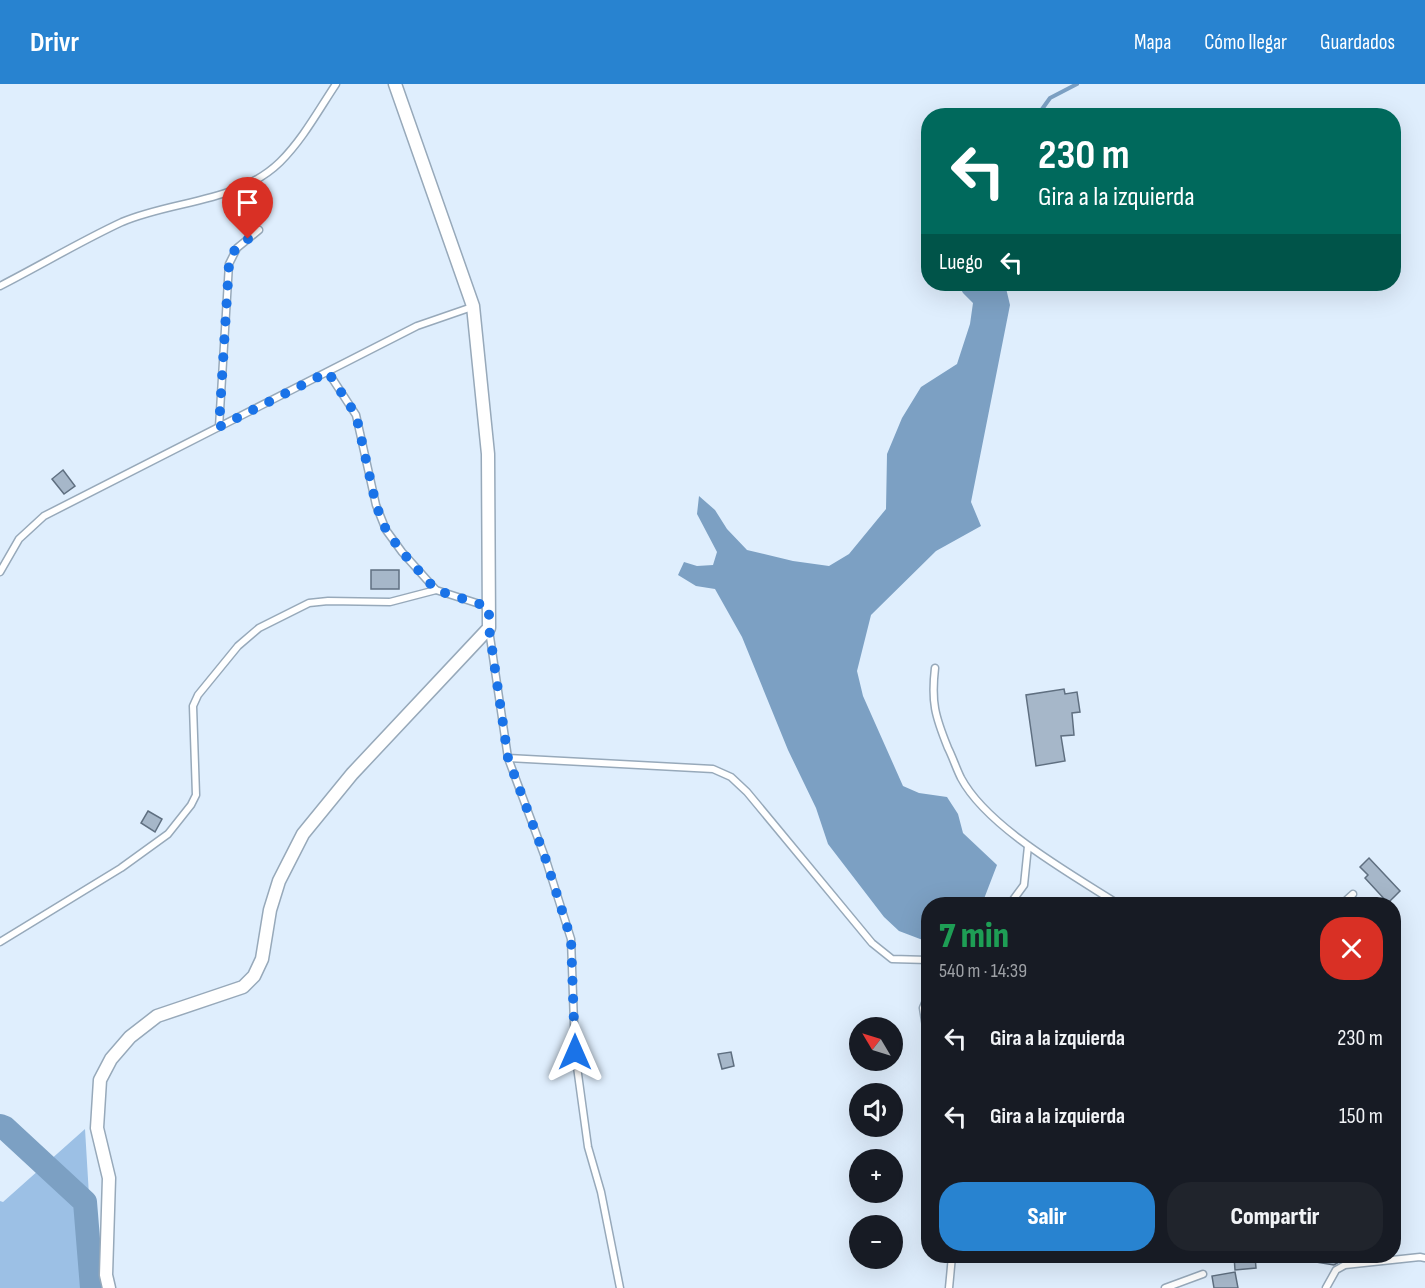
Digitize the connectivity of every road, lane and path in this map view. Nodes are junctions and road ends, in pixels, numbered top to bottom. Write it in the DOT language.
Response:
graph roads {
  1 [pos="336,84"];
  2 [pos="395,84"];
  3 [pos="259,230"];
  4 [pos="0,286"];
  5 [pos="473,306"];
  6 [pos="328,372"];
  7 [pos="219,427"];
  8 [pos="0,572"];
  9 [pos="436,590"];
  10 [pos="489,607"];
  11 [pos="489,628"];
  12 [pos="935,668"];
  13 [pos="508,758"];
  14 [pos="1028,846"];
  15 [pos="1353,894"];
  16 [pos="1015,897"];
  17 [pos="1107,897"];
  18 [pos="1350,897"];
  19 [pos="0,942"];
  20 [pos="921,960"];
  21 [pos="1401,1258"];
  22 [pos="1425,1258"];
  23 [pos="951,1263"];
  24 [pos="1354,1263"];
  25 [pos="1203,1274"];
  26 [pos="109,1288"];
  27 [pos="620,1288"];
  28 [pos="949,1288"];
  29 [pos="1165,1288"];
  30 [pos="1326,1288"];
  1 -- 4 [label="lane"];
  2 -- 5 [label="street"];
  3 -- 7 [label="lane"];
  5 -- 6 [label="lane"];
  5 -- 10 [label="street"];
  6 -- 7 [label="lane"];
  6 -- 9 [label="lane"];
  7 -- 8 [label="lane"];
  9 -- 10 [label="lane"];
  9 -- 19 [label="lane"];
  10 -- 11 [label="street"];
  11 -- 13 [label="lane"];
  11 -- 26 [label="street"];
  12 -- 14 [label="lane"];
  13 -- 20 [label="lane"];
  13 -- 27 [label="lane"];
  14 -- 16 [label="lane"];
  14 -- 17 [label="lane"];
  15 -- 18 [label="lane"];
  21 -- 22 [label="lane"];
  23 -- 28 [label="lane"];
  24 -- 30 [label="lane"];
  25 -- 29 [label="lane"];
}
